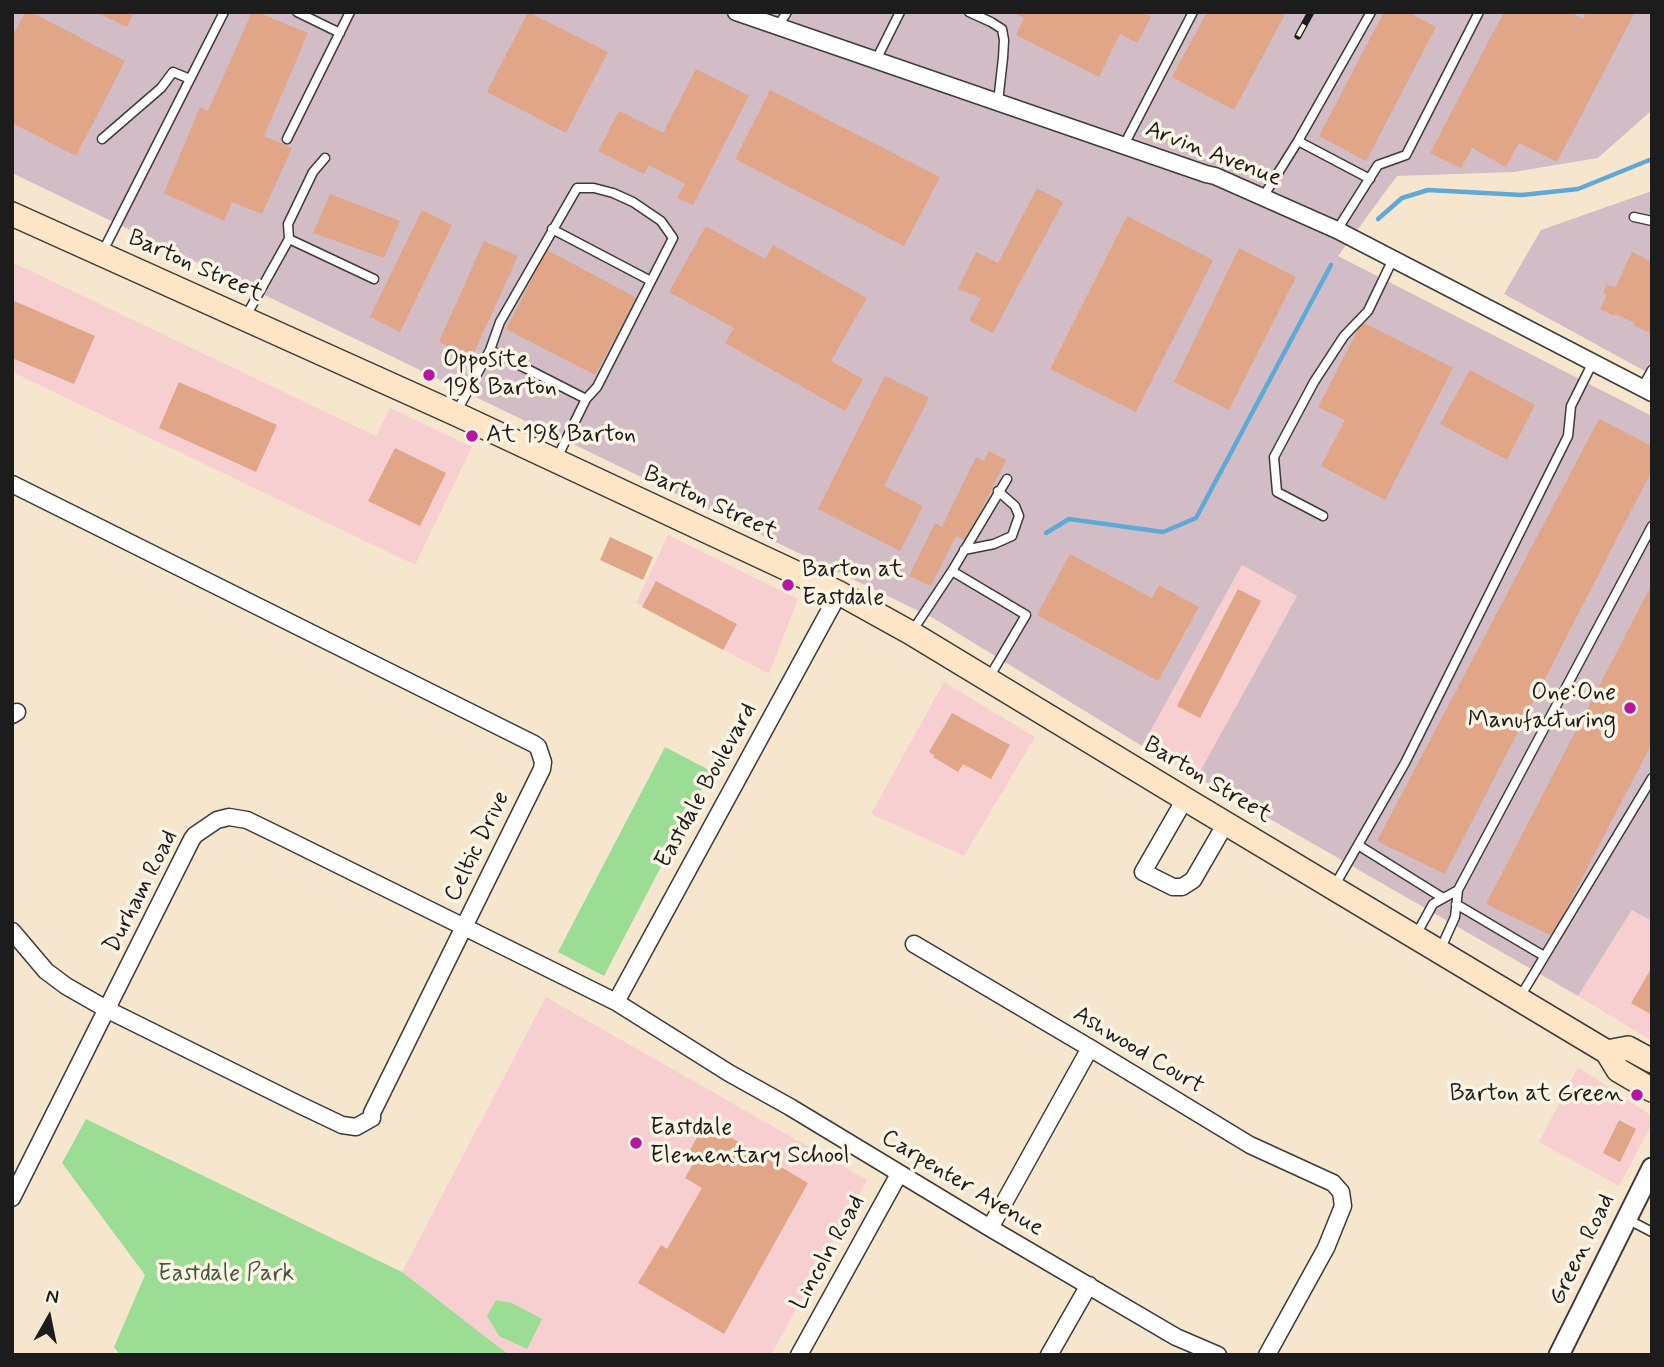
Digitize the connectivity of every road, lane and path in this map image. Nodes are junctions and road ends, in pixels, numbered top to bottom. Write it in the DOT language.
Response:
graph roads {
  1 [pos="224,12"];
  2 [pos="297,12"];
  3 [pos="350,12"];
  4 [pos="736,12"];
  5 [pos="900,12"];
  6 [pos="969,12"];
  7 [pos="1193,12"];
  8 [pos="1371,12"];
  9 [pos="1479,12"];
  10 [pos="783,19"];
  11 [pos="340,33"];
  12 [pos="876,60"];
  13 [pos="190,79"];
  14 [pos="998,102"];
  15 [pos="102,139"];
  16 [pos="287,139"];
  17 [pos="1298,141"];
  18 [pos="1125,145"];
  19 [pos="325,158"];
  20 [pos="1370,179"];
  21 [pos="1263,197"];
  22 [pos="12,214"];
  23 [pos="1634,217"];
  24 [pos="1652,221"];
  25 [pos="552,229"];
  26 [pos="1337,230"];
  27 [pos="289,239"];
  28 [pos="102,254"];
  29 [pos="1393,259"];
  30 [pos="374,279"];
  31 [pos="651,281"];
  32 [pos="244,318"];
  33 [pos="490,350"];
  34 [pos="1592,362"];
  35 [pos="1652,370"];
  36 [pos="1647,391"];
  37 [pos="586,399"];
  38 [pos="456,414"];
  39 [pos="556,460"];
  40 [pos="1007,478"];
  41 [pos="12,484"];
  42 [pos="998,491"];
  43 [pos="1323,516"];
  44 [pos="1652,526"];
  45 [pos="964,550"];
  46 [pos="952,571"];
  47 [pos="839,593"];
  48 [pos="911,633"];
  49 [pos="988,679"];
  50 [pos="1652,778"];
  51 [pos="1185,799"];
  52 [pos="1226,823"];
  53 [pos="1358,845"];
  54 [pos="1334,887"];
  55 [pos="1458,890"];
  56 [pos="1443,898"];
  57 [pos="1457,904"];
  58 [pos="464,927"];
  59 [pos="12,931"];
  60 [pos="1415,936"];
  61 [pos="914,944"];
  62 [pos="1440,951"];
  63 [pos="1544,956"];
  64 [pos="1519,998"];
  65 [pos="616,1002"];
  66 [pos="108,1010"];
  67 [pos="1090,1048"];
  68 [pos="1607,1052"];
  69 [pos="1652,1061"];
  70 [pos="1652,1090"];
  71 [pos="1652,1168"];
  72 [pos="899,1174"];
  73 [pos="12,1198"];
  74 [pos="1626,1218"];
  75 [pos="990,1228"];
  76 [pos="1652,1231"];
  77 [pos="1089,1285"];
  78 [pos="799,1355"];
  79 [pos="1049,1355"];
  80 [pos="1218,1355"];
  81 [pos="1266,1355"];
  82 [pos="1559,1355"];
  1 -- 13 [label="lane"];
  2 -- 11 [label="lane"];
  3 -- 11 [label="lane"];
  4 -- 10 [label="street, Arvin Avenue"];
  5 -- 12 [label="lane"];
  6 -- 14 [label="lane"];
  7 -- 18 [label="lane"];
  8 -- 17 [label="lane"];
  9 -- 20 [label="lane"];
  10 -- 12 [label="street, Arvin Avenue"];
  11 -- 16 [label="lane"];
  12 -- 14 [label="street, Arvin Avenue"];
  13 -- 15 [label="lane"];
  13 -- 28 [label="lane"];
  14 -- 18 [label="street, Arvin Avenue"];
  17 -- 20 [label="lane"];
  17 -- 21 [label="lane"];
  18 -- 21 [label="street, Arvin Avenue"];
  19 -- 27 [label="lane"];
  20 -- 26 [label="lane"];
  21 -- 26 [label="street, Arvin Avenue"];
  22 -- 28 [label="main road, Barton Street"];
  23 -- 24 [label="lane"];
  25 -- 31 [label="lane"];
  25 -- 31 [label="lane"];
  25 -- 33 [label="lane"];
  26 -- 29 [label="street, Arvin Avenue"];
  27 -- 30 [label="lane"];
  27 -- 32 [label="lane"];
  28 -- 32 [label="main road, Barton Street"];
  29 -- 34 [label="street, Arvin Avenue"];
  29 -- 43 [label="lane"];
  31 -- 37 [label="lane"];
  32 -- 38 [label="main road, Barton Street"];
  33 -- 37 [label="lane"];
  33 -- 38 [label="lane"];
  34 -- 36 [label="street, Arvin Avenue"];
  34 -- 53 [label="lane"];
  35 -- 36 [label="lane"];
  37 -- 39 [label="lane"];
  38 -- 39 [label="main road, Barton Street"];
  39 -- 47 [label="main road, Barton Street"];
  40 -- 42 [label="lane"];
  41 -- 58 [label="street, Celtic Drive"];
  42 -- 45 [label="lane"];
  42 -- 45 [label="lane"];
  44 -- 55 [label="lane"];
  45 -- 46 [label="lane"];
  46 -- 48 [label="lane"];
  46 -- 49 [label="lane"];
  47 -- 48 [label="main road, Barton Street"];
  47 -- 65 [label="street, Eastdale Boulevard"];
  48 -- 49 [label="main road, Barton Street"];
  49 -- 51 [label="main road, Barton Street"];
  50 -- 63 [label="lane"];
  51 -- 52 [label="main road, Barton Street"];
  51 -- 52 [label="street"];
  52 -- 54 [label="main road, Barton Street"];
  53 -- 54 [label="lane"];
  53 -- 56 [label="lane"];
  54 -- 60 [label="main road, Barton Street"];
  55 -- 56 [label="lane"];
  55 -- 57 [label="lane"];
  56 -- 60 [label="lane"];
  57 -- 62 [label="lane"];
  57 -- 63 [label="lane"];
  58 -- 65 [label="street, Carpenter Avenue"];
  58 -- 66 [label="street, Durham Road"];
  58 -- 66 [label="street, Celtic Drive"];
  59 -- 66 [label="street, Celtic Drive"];
  60 -- 62 [label="main road, Barton Street"];
  61 -- 67 [label="street, Ashwood Court"];
  62 -- 64 [label="main road, Barton Street"];
  63 -- 64 [label="lane"];
  64 -- 68 [label="main road, Barton Street"];
  65 -- 72 [label="street, Carpenter Avenue"];
  66 -- 73 [label="street, Durham Road"];
  67 -- 75 [label="street"];
  67 -- 81 [label="street, Ashwood Court"];
  68 -- 69 [label="main road, Barton Street"];
  68 -- 70 [label="main road, Barton Street"];
  71 -- 74 [label="street, Green Road"];
  72 -- 75 [label="street, Carpenter Avenue"];
  72 -- 78 [label="street, Lincoln Road"];
  74 -- 76 [label="lane"];
  74 -- 82 [label="street, Green Road"];
  75 -- 77 [label="street, Carpenter Avenue"];
  77 -- 79 [label="street"];
  77 -- 80 [label="street, Carpenter Avenue"];
}
